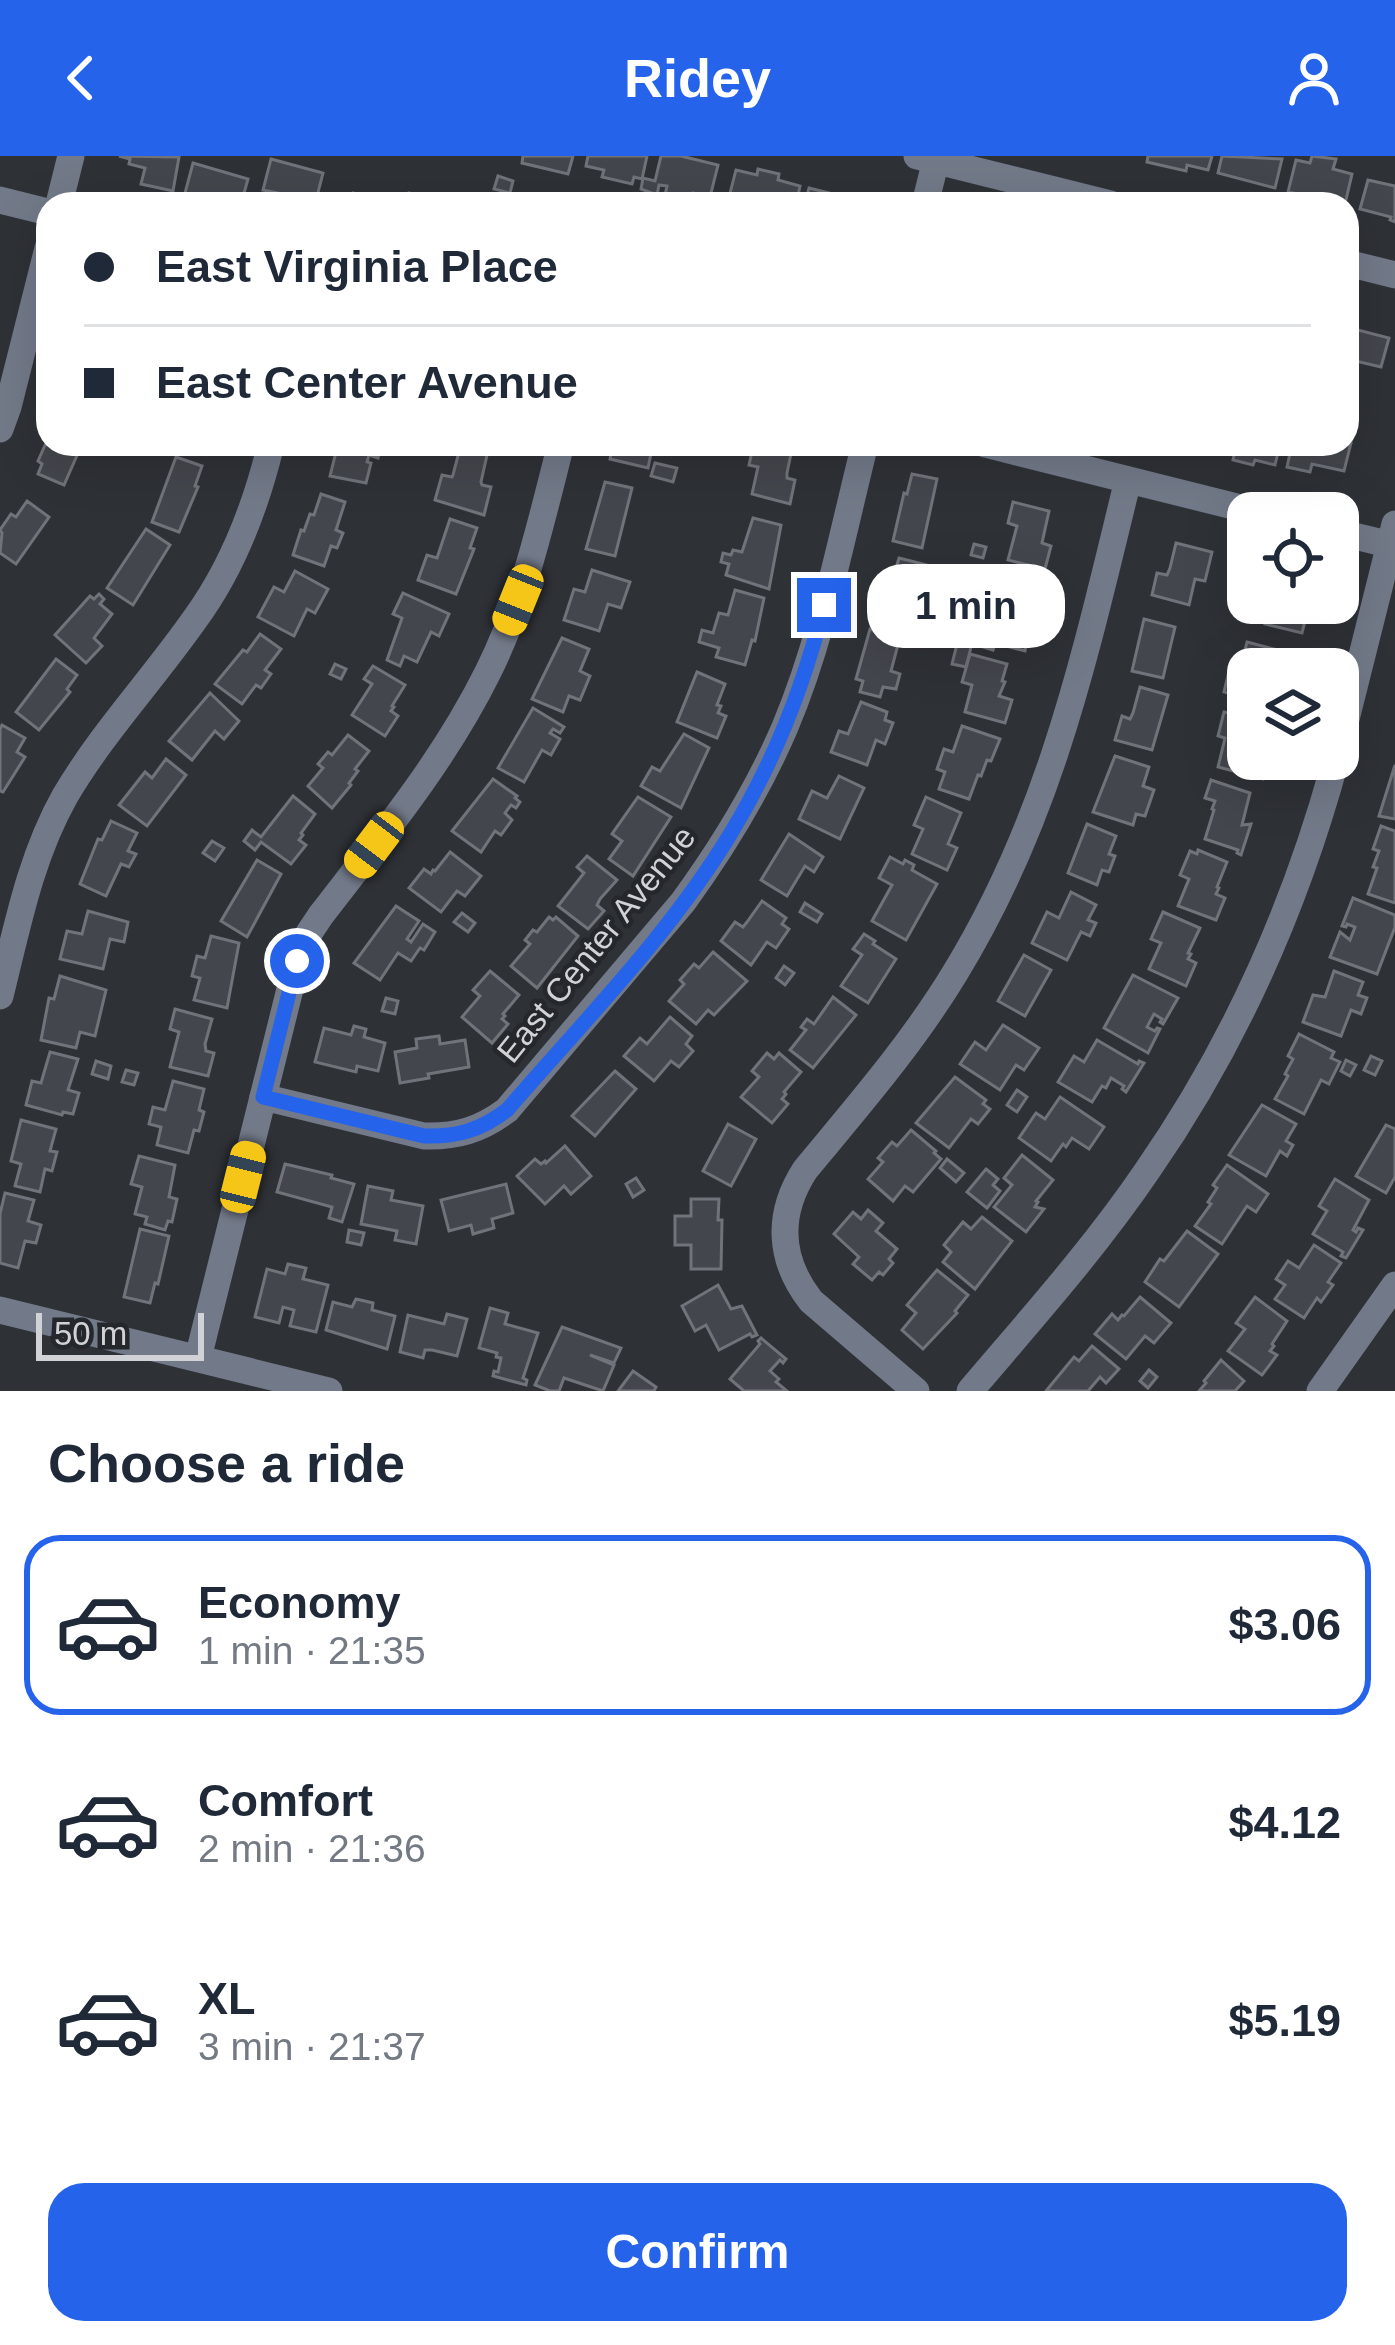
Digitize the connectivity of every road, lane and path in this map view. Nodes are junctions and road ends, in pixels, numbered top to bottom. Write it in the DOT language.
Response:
graph roads {
  1 [pos="71,156"];
  2 [pos="930,158"];
  3 [pos="62,192"];
  4 [pos="926,192"];
  5 [pos="1064,192"];
  6 [pos="0,200"];
  7 [pos="36,209"];
  8 [pos="1359,265"];
  9 [pos="1395,274"];
  10 [pos="36,296"];
  11 [pos="0,429"];
  12 [pos="269,456"];
  13 [pos="558,456"];
  14 [pos="862,456"];
  15 [pos="1033,456"];
  16 [pos="1128,480"];
  17 [pos="1227,504"];
  18 [pos="1359,534"];
  19 [pos="1393,538"];
  20 [pos="1359,670"];
  21 [pos="1329,780"];
  22 [pos="0,996"];
  23 [pos="263,1097"];
  24 [pos="1395,1285"];
  25 [pos="0,1310"];
  26 [pos="198,1358"];
  27 [pos="329,1391"];
  28 [pos="916,1391"];
  29 [pos="970,1391"];
  30 [pos="1320,1391"];
  1 -- 3 [label="street"];
  2 -- 4 [label="street"];
  2 -- 5 [label="street"];
  6 -- 7 [label="street"];
  8 -- 9 [label="street"];
  10 -- 11 [label="street"];
  12 -- 22 [label="street"];
  13 -- 23 [label="street"];
  14 -- 23 [label="street, East Center Avenue"];
  15 -- 16 [label="street"];
  16 -- 17 [label="street"];
  16 -- 28 [label="street"];
  18 -- 19 [label="street"];
  19 -- 20 [label="street"];
  21 -- 29 [label="street"];
  23 -- 26 [label="street"];
  24 -- 30 [label="street"];
  25 -- 26 [label="street"];
  26 -- 27 [label="street"];
}
